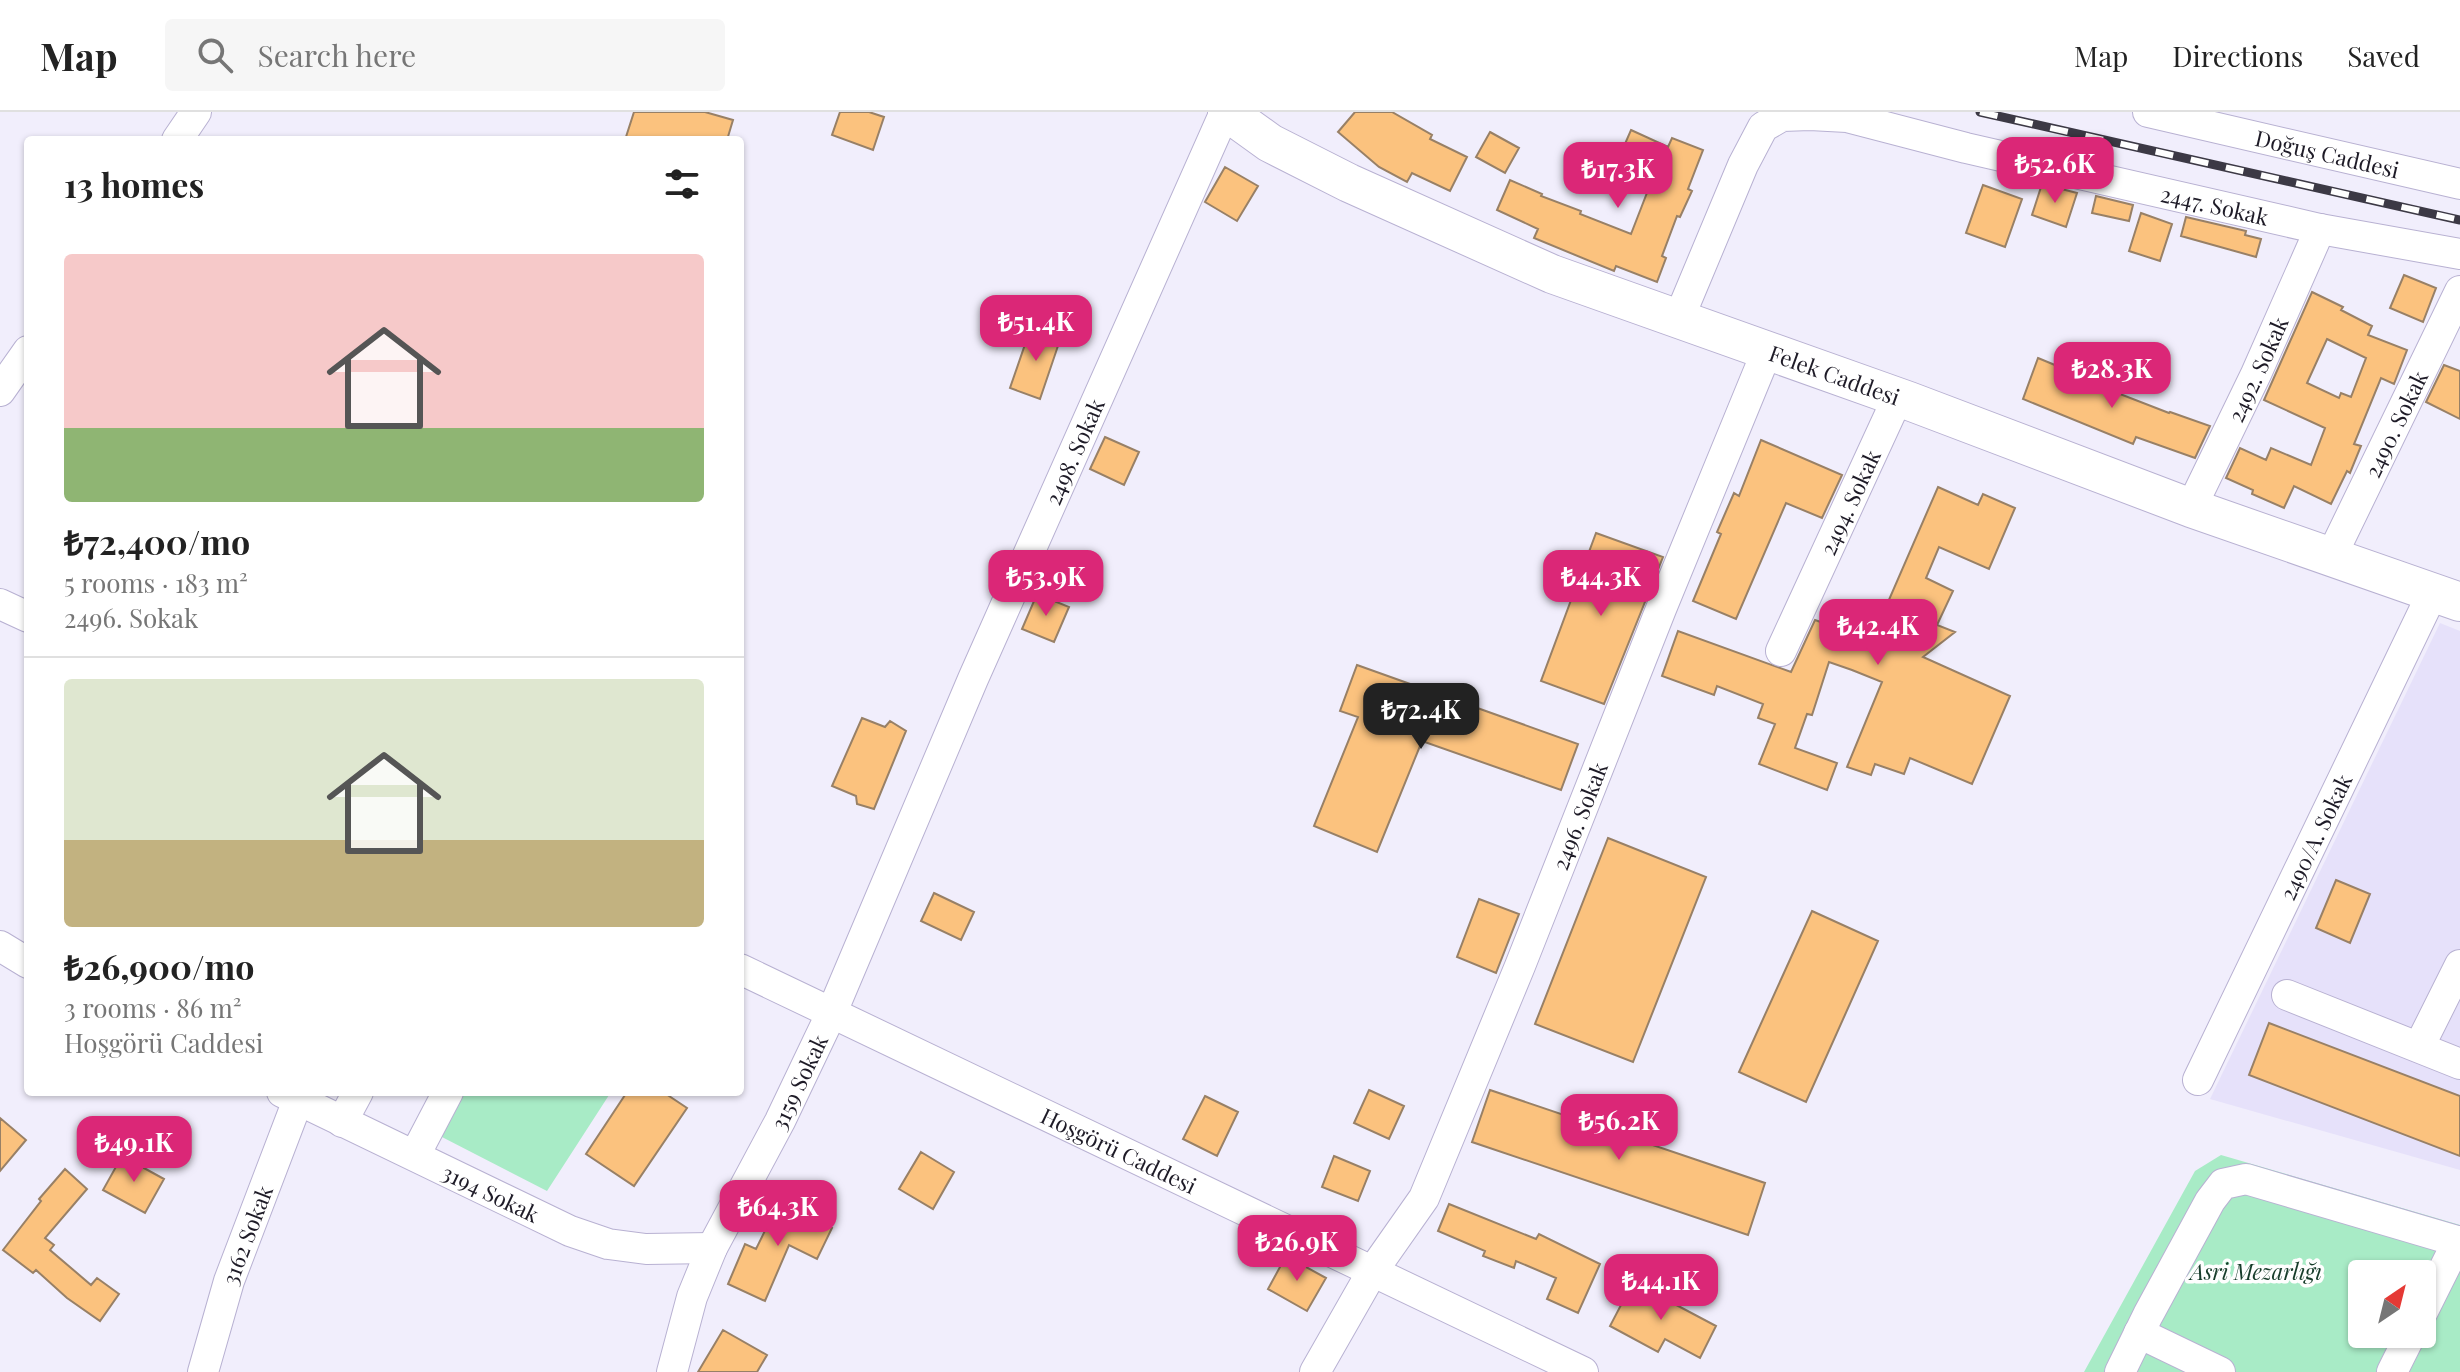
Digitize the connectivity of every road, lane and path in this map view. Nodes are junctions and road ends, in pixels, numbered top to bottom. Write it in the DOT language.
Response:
graph roads {
  1 [pos="196,112"];
  2 [pos="1226,112"];
  3 [pos="2148,112"];
  4 [pos="180,136"];
  5 [pos="2460,184"];
  6 [pos="2320,229"];
  7 [pos="2460,254"];
  8 [pos="2460,291"];
  9 [pos="1679,318"];
  10 [pos="1767,351"];
  11 [pos="24,357"];
  12 [pos="0,391"];
  13 [pos="1898,397"];
  14 [pos="2191,508"];
  15 [pos="2331,557"];
  16 [pos="2447,597"];
  17 [pos="0,604"];
  18 [pos="24,615"];
  19 [pos="1781,651"];
  20 [pos="0,946"];
  21 [pos="24,961"];
  22 [pos="2460,965"];
  23 [pos="744,971"];
  24 [pos="2287,995"];
  25 [pos="832,1012"];
  26 [pos="2419,1047"];
  27 [pos="2460,1064"];
  28 [pos="2198,1080"];
  29 [pos="290,1096"];
  30 [pos="356,1096"];
  31 [pos="446,1096"];
  32 [pos="342,1122"];
  33 [pos="415,1155"];
  34 [pos="2459,1242"];
  35 [pos="712,1248"];
  36 [pos="1372,1272"];
  37 [pos="2436,1286"];
  38 [pos="2139,1333"];
  39 [pos="2404,1348"];
  40 [pos="203,1372"];
  41 [pos="672,1372"];
  42 [pos="1315,1372"];
  43 [pos="1583,1372"];
  44 [pos="2120,1372"];
  45 [pos="2220,1372"];
  46 [pos="2392,1372"];
  1 -- 4 [label="street"];
  2 -- 9 [label="main road, Felek Caddesi"];
  2 -- 25 [label="street, 2498. Sokak"];
  3 -- 5 [label="street, Doğuş Caddesi"];
  6 -- 7 [label="street, 2447. Sokak"];
  6 -- 9 [label="street, 2447. Sokak"];
  6 -- 14 [label="street, 2492. Sokak"];
  8 -- 15 [label="street, 2490. Sokak"];
  9 -- 10 [label="main road, Felek Caddesi"];
  10 -- 13 [label="main road, Felek Caddesi"];
  10 -- 36 [label="street, 2496. Sokak"];
  11 -- 12 [label="street"];
  13 -- 14 [label="main road, Felek Caddesi"];
  13 -- 19 [label="street, 2494. Sokak"];
  14 -- 15 [label="main road, Felek Caddesi"];
  15 -- 16 [label="main road, Felek Caddesi"];
  16 -- 28 [label="street, 2490/A. Sokak"];
  17 -- 18 [label="street"];
  20 -- 21 [label="street"];
  22 -- 26 [label="street"];
  23 -- 25 [label="street, Hoşgörü Caddesi"];
  24 -- 26 [label="street"];
  25 -- 35 [label="street, 3159 Sokak"];
  25 -- 36 [label="street, Hoşgörü Caddesi"];
  26 -- 27 [label="street"];
  29 -- 32 [label="street, 3194 Sokak"];
  29 -- 40 [label="street, 3162 Sokak"];
  30 -- 32 [label="street"];
  31 -- 33 [label="street"];
  32 -- 33 [label="street, 3194 Sokak"];
  33 -- 35 [label="street, 3194 Sokak"];
  34 -- 37 [label="street"];
  34 -- 38 [label="street"];
  35 -- 41 [label="street, 3159 Sokak"];
  36 -- 42 [label="street, 2496. Sokak"];
  36 -- 43 [label="street, Hoşgörü Caddesi"];
  38 -- 44 [label="street"];
  38 -- 45 [label="street"];
  39 -- 46 [label="street"];
}
